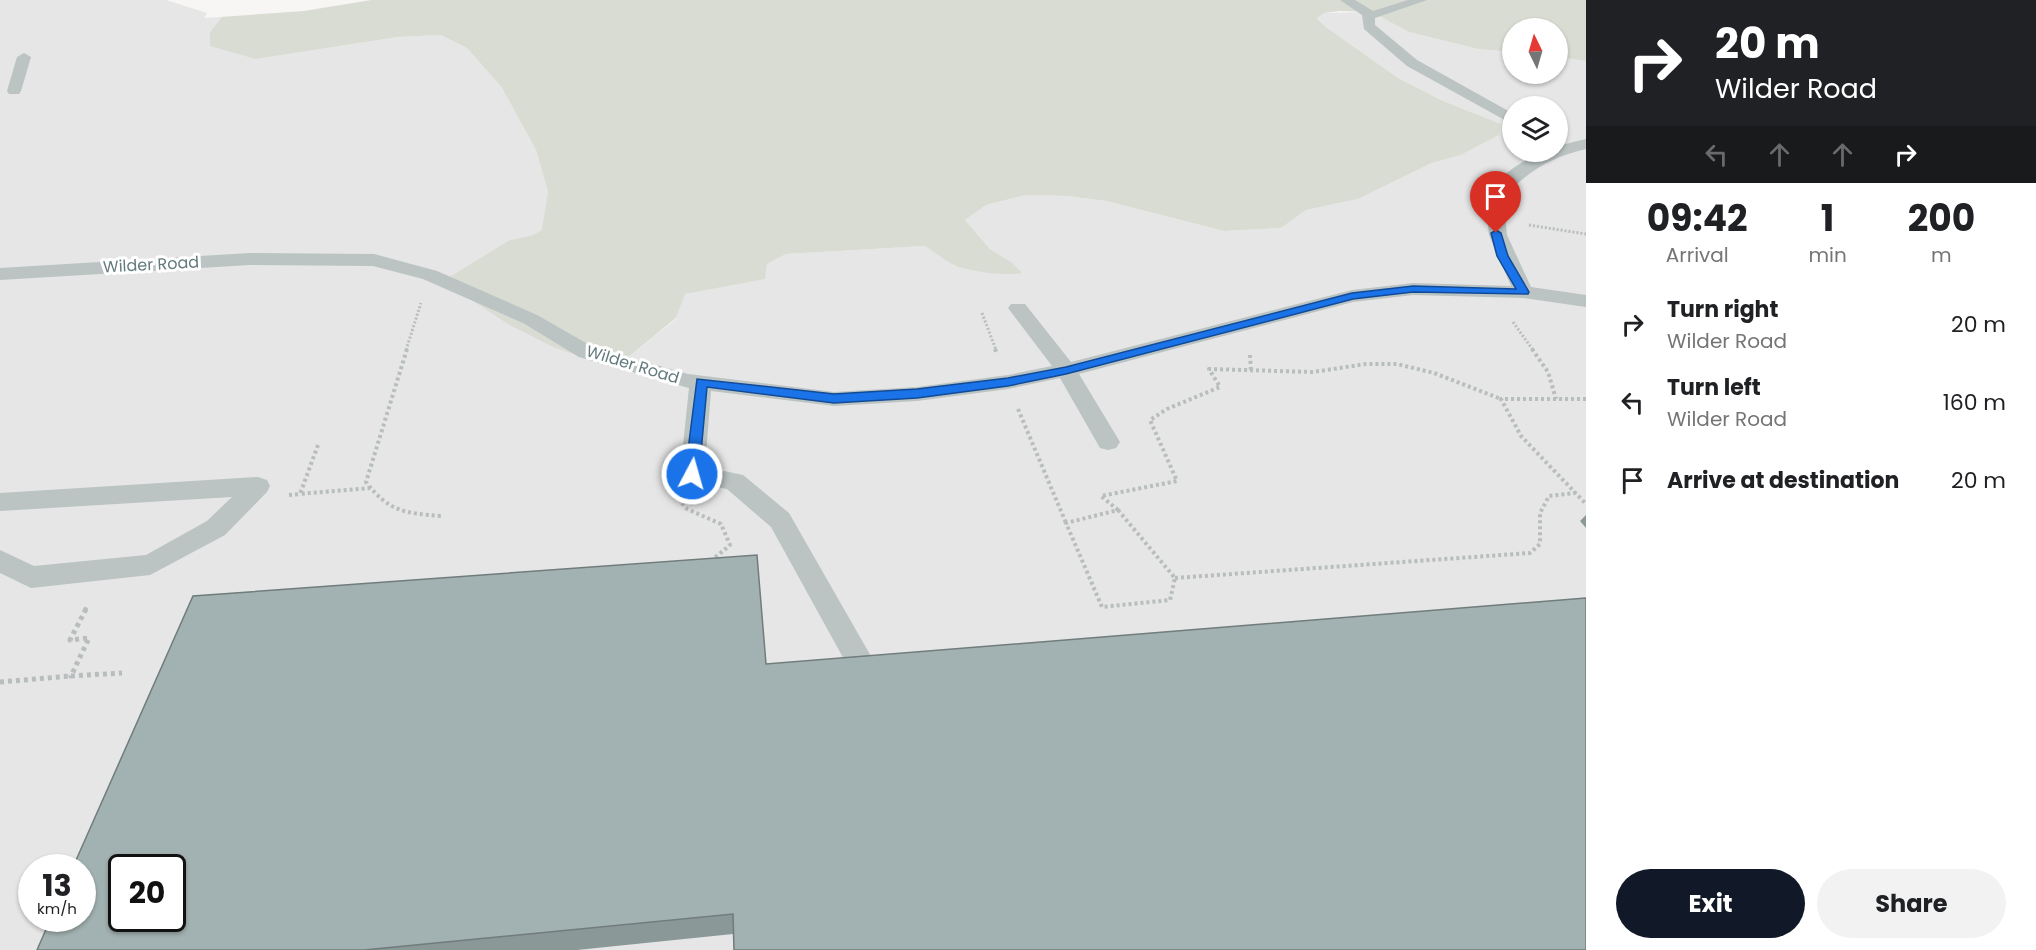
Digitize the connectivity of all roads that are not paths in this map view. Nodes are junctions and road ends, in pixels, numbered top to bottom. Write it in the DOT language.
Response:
graph roads {
  1 [pos="1346,0"];
  2 [pos="1421,0"];
  3 [pos="1371,15"];
  4 [pos="24,57"];
  5 [pos="14,91"];
  6 [pos="1502,113"];
  7 [pos="1535,162"];
  8 [pos="0,274"];
  9 [pos="1524,292"];
  10 [pos="1586,301"];
  11 [pos="1018,308"];
  12 [pos="1066,370"];
  13 [pos="701,382"];
  14 [pos="1108,442"];
  15 [pos="0,502"];
  16 [pos="0,560"];
  17 [pos="866,672"];
  1 -- 3 [label="lane"];
  2 -- 3 [label="lane"];
  3 -- 6 [label="lane"];
  4 -- 5 [label="lane"];
  7 -- 9 [label="lane"];
  8 -- 13 [label="lane, Wilder Road"];
  9 -- 10 [label="lane, Wilder Road"];
  9 -- 12 [label="lane, Wilder Road"];
  11 -- 12 [label="lane"];
  12 -- 13 [label="lane, Wilder Road"];
  12 -- 14 [label="lane"];
  13 -- 17 [label="lane"];
  15 -- 16 [label="lane"];
}
